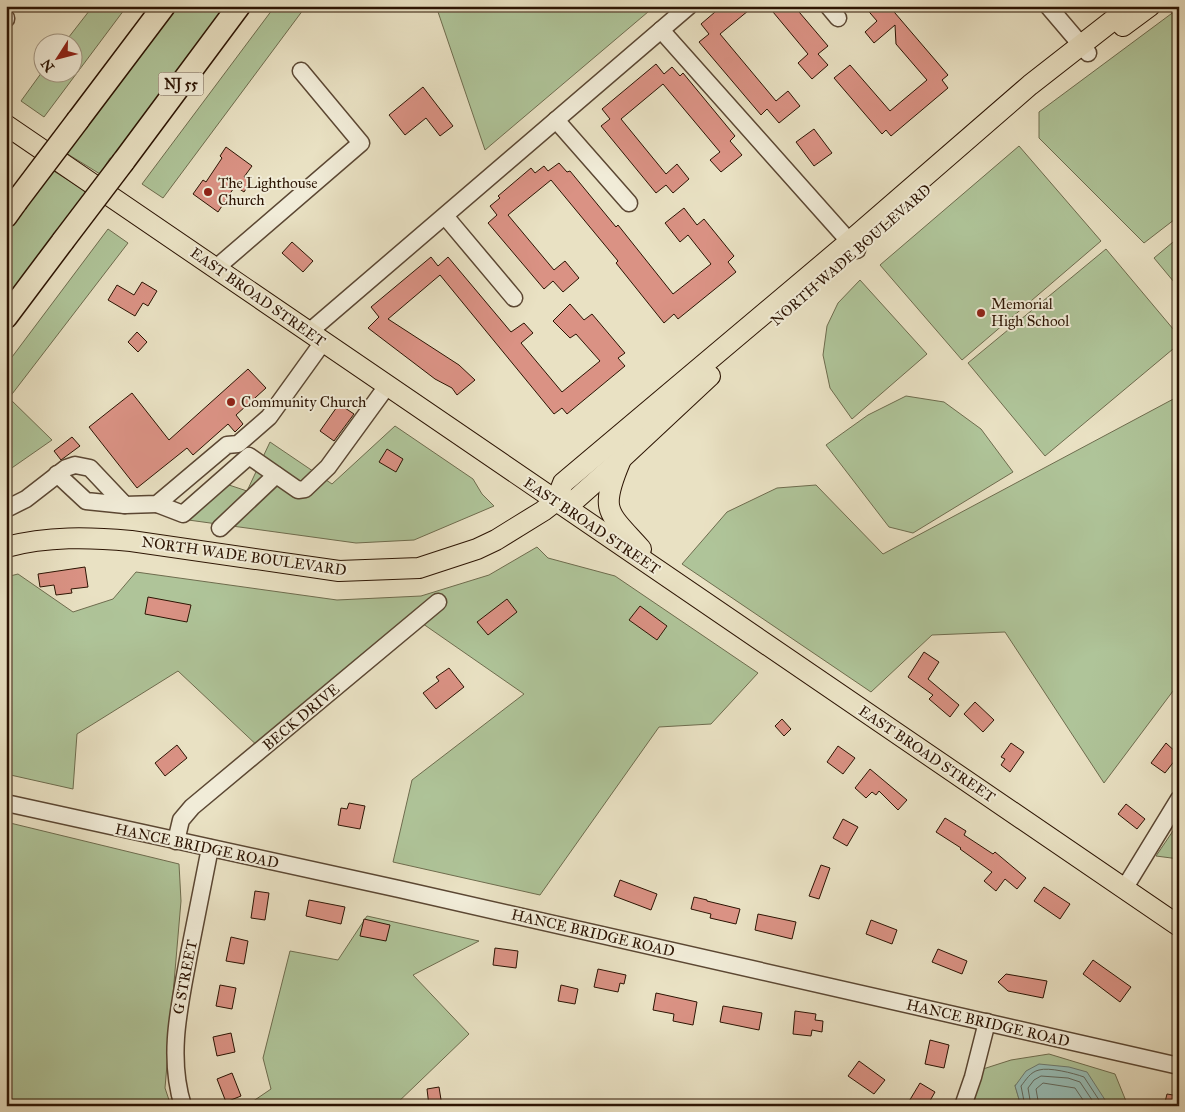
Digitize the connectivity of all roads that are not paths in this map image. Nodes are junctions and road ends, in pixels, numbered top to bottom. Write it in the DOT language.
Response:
graph roads {
  1 [pos="164,6"];
  2 [pos="240,6"];
  3 [pos="689,6"];
  4 [pos="1048,6"];
  5 [pos="1131,6"];
  6 [pos="1150,6"];
  7 [pos="661,30"];
  8 [pos="1084,48"];
  9 [pos="301,71"];
  10 [pos="556,120"];
  11 [pos="6,126"];
  12 [pos="629,204"];
  13 [pos="11,209"];
  14 [pos="445,216"];
  15 [pos="853,246"];
  16 [pos="216,268"];
  17 [pos="514,298"];
  18 [pos="6,317"];
  19 [pos="316,337"];
  20 [pos="387,386"];
  21 [pos="243,450"];
  22 [pos="620,460"];
  23 [pos="57,474"];
  24 [pos="276,475"];
  25 [pos="556,501"];
  26 [pos="157,504"];
  27 [pos="125,506"];
  28 [pos="6,509"];
  29 [pos="220,528"];
  30 [pos="6,547"];
  31 [pos="660,572"];
  32 [pos="438,602"];
  33 [pos="1179,800"];
  34 [pos="6,804"];
  35 [pos="176,841"];
  36 [pos="210,848"];
  37 [pos="1124,889"];
  38 [pos="1179,926"];
  39 [pos="987,1022"];
  40 [pos="1179,1066"];
  41 [pos="183,1106"];
  42 [pos="963,1106"];
  1 -- 13 [label="highway, bridge"];
  2 -- 18 [label="highway, NJ 55, bridge"];
  3 -- 7 [label="street"];
  4 -- 8 [label="street"];
  5 -- 8 [label="main road, NORTH WADE BOULEVARD"];
  6 -- 8 [label="main road, NORTH WADE BOULEVARD"];
  7 -- 10 [label="street"];
  7 -- 15 [label="street"];
  8 -- 15 [label="main road, NORTH WADE BOULEVARD"];
  9 -- 16 [label="street"];
  10 -- 12 [label="street"];
  10 -- 14 [label="street"];
  11 -- 16 [label="main road, EAST BROAD STREET"];
  14 -- 17 [label="street"];
  14 -- 19 [label="street"];
  15 -- 22 [label="main road, NORTH WADE BOULEVARD"];
  15 -- 25 [label="main road, NORTH WADE BOULEVARD"];
  16 -- 19 [label="main road, EAST BROAD STREET"];
  19 -- 20 [label="main road, EAST BROAD STREET"];
  19 -- 21 [label="street"];
  20 -- 24 [label="street"];
  20 -- 25 [label="main road, EAST BROAD STREET"];
  21 -- 24 [label="street"];
  21 -- 26 [label="street"];
  21 -- 26 [label="street"];
  22 -- 25 [label="main road, NORTH WADE BOULEVARD"];
  22 -- 31 [label="main road"];
  23 -- 27 [label="street"];
  23 -- 27 [label="street"];
  23 -- 28 [label="street"];
  24 -- 29 [label="street"];
  25 -- 30 [label="main road, NORTH WADE BOULEVARD"];
  25 -- 31 [label="main road, EAST BROAD STREET"];
  26 -- 27 [label="street"];
  31 -- 37 [label="main road, EAST BROAD STREET"];
  32 -- 35 [label="street, BECK DRIVE"];
  33 -- 37 [label="street"];
  34 -- 35 [label="street, HANCE BRIDGE ROAD"];
  35 -- 36 [label="street, HANCE BRIDGE ROAD"];
  36 -- 39 [label="street, HANCE BRIDGE ROAD"];
  36 -- 41 [label="street, G STREET"];
  37 -- 38 [label="main road, EAST BROAD STREET"];
  39 -- 40 [label="street, HANCE BRIDGE ROAD"];
  39 -- 42 [label="street"];
}
